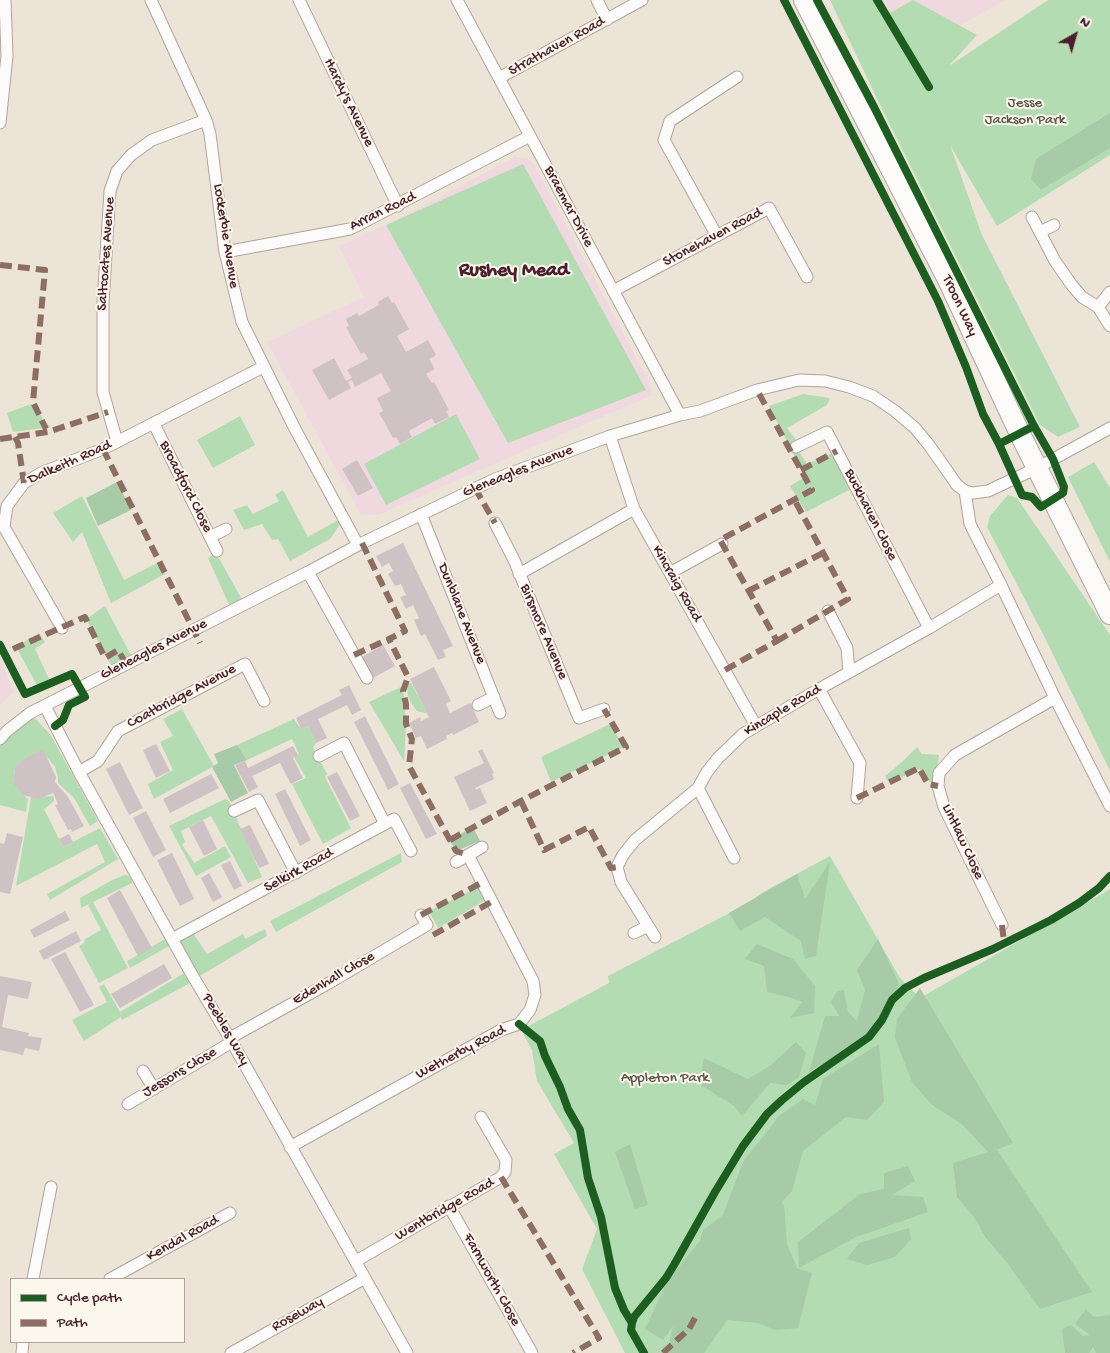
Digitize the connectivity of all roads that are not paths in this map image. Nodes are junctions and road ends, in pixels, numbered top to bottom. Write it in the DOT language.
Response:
graph roads {
  1 [pos="5,0"];
  2 [pos="151,0"];
  3 [pos="299,0"];
  4 [pos="457,0"];
  5 [pos="597,0"];
  6 [pos="642,0"];
  7 [pos="804,0"];
  8 [pos="607,20"];
  9 [pos="3,48"];
  10 [pos="737,76"];
  11 [pos="499,78"];
  12 [pos="206,120"];
  13 [pos="0,123"];
  14 [pos="530,136"];
  15 [pos="398,206"];
  16 [pos="1032,217"];
  17 [pos="1054,225"];
  18 [pos="1040,232"];
  19 [pos="717,236"];
  20 [pos="224,252"];
  21 [pos="807,277"];
  22 [pos="613,291"];
  23 [pos="1110,292"];
  24 [pos="1098,307"];
  25 [pos="1110,326"];
  26 [pos="263,367"];
  27 [pos="680,415"];
  28 [pos="154,424"];
  29 [pos="1110,428"];
  30 [pos="610,436"];
  31 [pos="117,442"];
  32 [pos="796,447"];
  33 [pos="1037,468"];
  34 [pos="965,491"];
  35 [pos="634,509"];
  36 [pos="421,514"];
  37 [pos="494,524"];
  38 [pos="226,529"];
  39 [pos="210,537"];
  40 [pos="722,544"];
  41 [pos="358,545"];
  42 [pos="217,551"];
  43 [pos="308,572"];
  44 [pos="670,573"];
  45 [pos="519,574"];
  46 [pos="1001,585"];
  47 [pos="828,611"];
  48 [pos="1110,614"];
  49 [pos="62,628"];
  50 [pos="929,628"];
  51 [pos="849,672"];
  52 [pos="367,678"];
  53 [pos="819,689"];
  54 [pos="494,697"];
  55 [pos="1055,698"];
  56 [pos="264,701"];
  57 [pos="478,705"];
  58 [pos="44,706"];
  59 [pos="604,709"];
  60 [pos="500,713"];
  61 [pos="756,726"];
  62 [pos="0,739"];
  63 [pos="319,756"];
  64 [pos="79,772"];
  65 [pos="698,788"];
  66 [pos="857,798"];
  67 [pos="1110,806"];
  68 [pos="234,811"];
  69 [pos="385,824"];
  70 [pos="482,847"];
  71 [pos="411,851"];
  72 [pos="468,855"];
  73 [pos="734,858"];
  74 [pos="456,862"];
  75 [pos="296,873"];
  76 [pos="421,915"];
  77 [pos="1002,925"];
  78 [pos="648,926"];
  79 [pos="634,933"];
  80 [pos="655,937"];
  81 [pos="172,939"];
  82 [pos="231,1040"];
  83 [pos="143,1071"];
  84 [pos="154,1089"];
  85 [pos="128,1104"];
  86 [pos="481,1117"];
  87 [pos="290,1147"];
  88 [pos="51,1187"];
  89 [pos="449,1206"];
  90 [pos="230,1213"];
  91 [pos="356,1261"];
  92 [pos="33,1278"];
  93 [pos="112,1278"];
  94 [pos="365,1278"];
  95 [pos="231,1353"];
  96 [pos="407,1353"];
  97 [pos="532,1353"];
  1 -- 9 [label="street"];
  2 -- 12 [label="street, Lockerbie Avenue"];
  3 -- 15 [label="street, Hardy's Avenue"];
  4 -- 11 [label="street, Braemar Drive"];
  5 -- 8 [label="street"];
  6 -- 8 [label="street, Strathaven Road"];
  7 -- 33 [label="highway, Troon Way"];
  8 -- 11 [label="street, Strathaven Road"];
  9 -- 13 [label="street"];
  10 -- 19 [label="street"];
  11 -- 14 [label="street, Braemar Drive"];
  12 -- 20 [label="street, Lockerbie Avenue"];
  12 -- 31 [label="street, Saltcoates Avenue"];
  14 -- 15 [label="street, Arran Road"];
  14 -- 22 [label="street, Braemar Drive"];
  15 -- 20 [label="street, Arran Road"];
  16 -- 18 [label="street"];
  17 -- 18 [label="street"];
  18 -- 24 [label="street"];
  19 -- 21 [label="street, Stonehaven Road"];
  19 -- 22 [label="street, Stonehaven Road"];
  20 -- 26 [label="street, Lockerbie Avenue"];
  22 -- 27 [label="street, Braemar Drive"];
  23 -- 24 [label="street"];
  24 -- 25 [label="street"];
  26 -- 28 [label="street, Dalkeith Road"];
  26 -- 41 [label="street, Lockerbie Avenue"];
  27 -- 30 [label="street, Gleneagles Avenue"];
  27 -- 34 [label="street, Gleneagles Avenue"];
  28 -- 31 [label="street, Dalkeith Road"];
  28 -- 39 [label="street, Broadford Close"];
  29 -- 33 [label="street"];
  30 -- 35 [label="street, Kincraig Road"];
  30 -- 36 [label="street, Gleneagles Avenue"];
  31 -- 49 [label="street, Dalkeith Road"];
  32 -- 50 [label="street, Buckhaven Close"];
  33 -- 34 [label="street"];
  33 -- 48 [label="highway, Troon Way"];
  34 -- 46 [label="street"];
  35 -- 44 [label="street, Kincraig Road"];
  35 -- 45 [label="street"];
  36 -- 41 [label="street, Gleneagles Avenue"];
  36 -- 54 [label="street, Dunblane Avenue"];
  37 -- 45 [label="street, Birsmore Avenue"];
  38 -- 39 [label="street"];
  39 -- 42 [label="street, Broadford Close"];
  40 -- 44 [label="street"];
  41 -- 43 [label="street, Gleneagles Avenue"];
  43 -- 52 [label="street"];
  43 -- 58 [label="street, Gleneagles Avenue"];
  44 -- 61 [label="street, Kincraig Road"];
  45 -- 59 [label="street, Birsmore Avenue"];
  46 -- 50 [label="street, Kincaple Road"];
  46 -- 55 [label="street"];
  47 -- 51 [label="street"];
  50 -- 51 [label="street, Kincaple Road"];
  51 -- 53 [label="street, Kincaple Road"];
  53 -- 61 [label="street, Kincaple Road"];
  53 -- 66 [label="street"];
  54 -- 57 [label="street"];
  54 -- 60 [label="street, Dunblane Avenue"];
  55 -- 67 [label="street"];
  55 -- 77 [label="street, Lintlaw Close"];
  56 -- 64 [label="street, Coatbridge Avenue"];
  58 -- 62 [label="street, Gleneagles Avenue"];
  58 -- 64 [label="street, Peebles Way"];
  61 -- 65 [label="street, Kincaple Road"];
  63 -- 69 [label="street"];
  64 -- 81 [label="street, Peebles Way"];
  65 -- 73 [label="street"];
  65 -- 78 [label="street, Kincaple Road"];
  68 -- 75 [label="street"];
  69 -- 71 [label="street"];
  69 -- 75 [label="street, Selkirk Road"];
  70 -- 72 [label="street"];
  72 -- 74 [label="street"];
  72 -- 87 [label="street, Wetherby Road"];
  75 -- 81 [label="street, Selkirk Road"];
  76 -- 82 [label="street, Edenhall Close"];
  78 -- 79 [label="street"];
  78 -- 80 [label="street, Kincaple Road"];
  81 -- 82 [label="street, Peebles Way"];
  82 -- 84 [label="street, Jessons Close"];
  82 -- 87 [label="street, Peebles Way"];
  83 -- 84 [label="street"];
  84 -- 85 [label="street, Jessons Close"];
  86 -- 89 [label="street, Wentbridge Road"];
  87 -- 91 [label="street, Peebles Way"];
  88 -- 92 [label="street"];
  89 -- 91 [label="street, Wentbridge Road"];
  89 -- 97 [label="street, Farnworth Close"];
  90 -- 93 [label="street, Kendal Road"];
  91 -- 94 [label="street, Peebles Way"];
  94 -- 95 [label="street, Roseway"];
  94 -- 96 [label="street, Peebles Way"];
}
